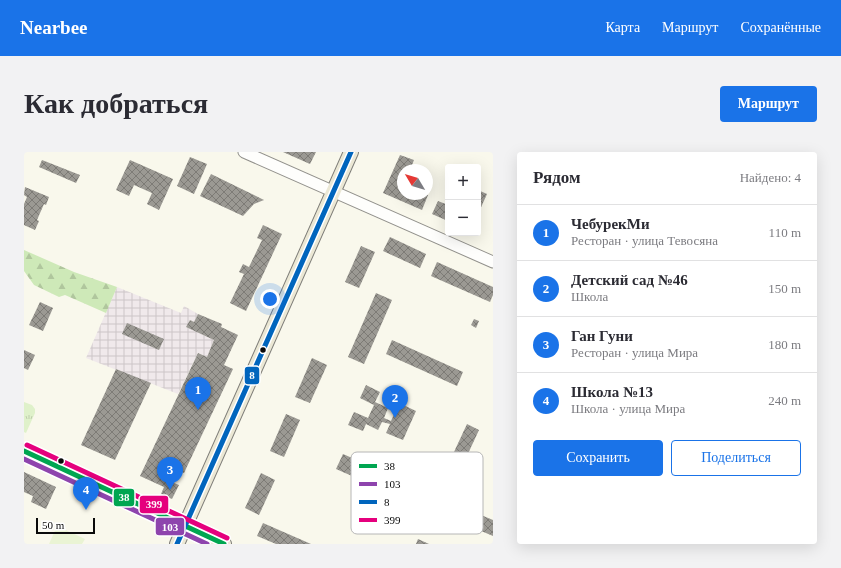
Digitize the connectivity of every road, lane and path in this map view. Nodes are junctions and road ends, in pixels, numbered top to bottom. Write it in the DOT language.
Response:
graph roads {
  1 [pos="244,152"];
  2 [pos="351,152"];
  3 [pos="334,191"];
  4 [pos="493,262"];
  5 [pos="24,451"];
  6 [pos="185,526"];
  7 [pos="177,544"];
  8 [pos="224,544"];
  1 -- 3 [label="street"];
  2 -- 3 [label="main road"];
  3 -- 4 [label="street"];
  3 -- 6 [label="main road"];
  5 -- 6 [label="main road"];
  6 -- 7 [label="main road"];
  6 -- 8 [label="main road"];
}
